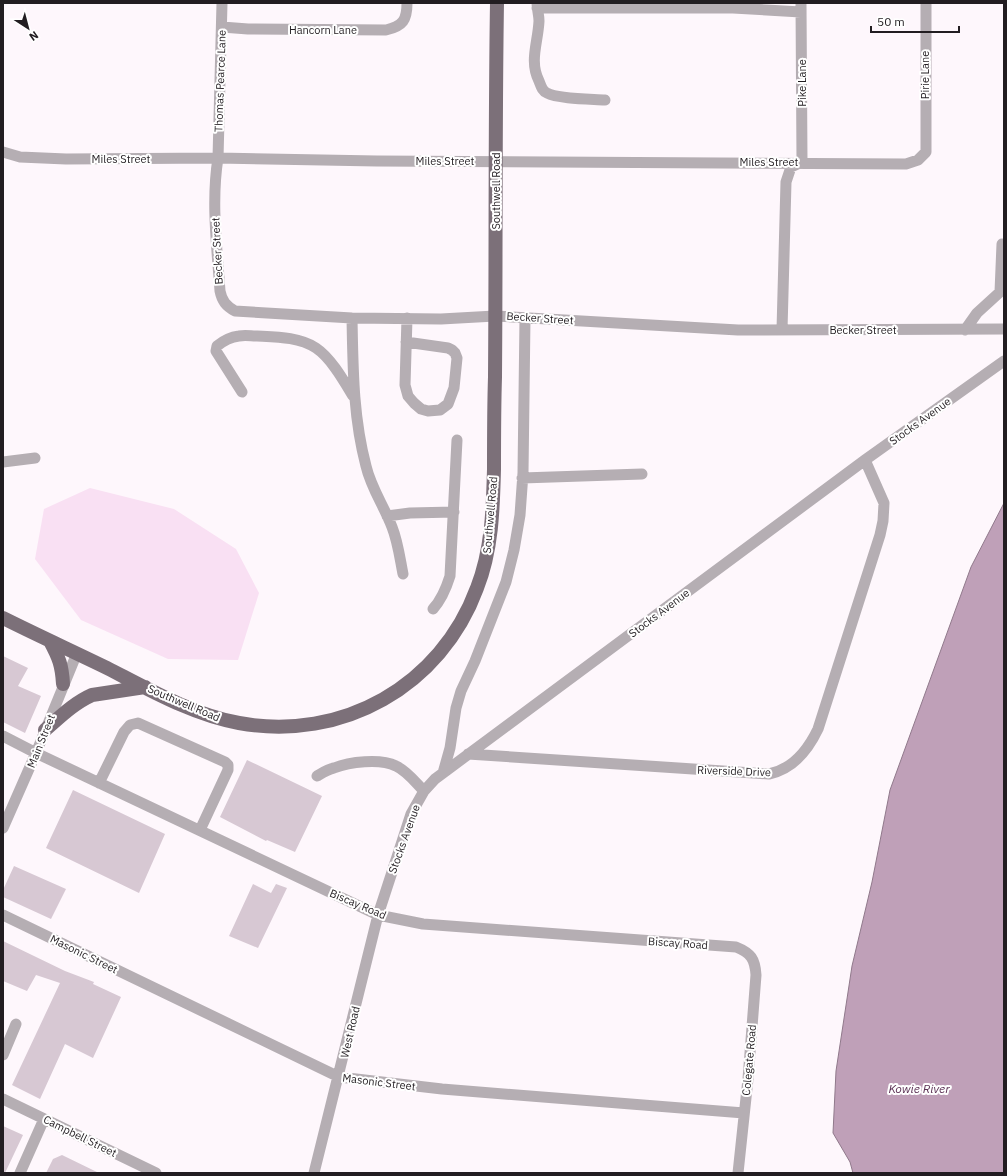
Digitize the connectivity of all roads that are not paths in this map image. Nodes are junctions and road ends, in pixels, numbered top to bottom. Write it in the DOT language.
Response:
graph roads {
  1 [pos="222,3"];
  2 [pos="408,3"];
  3 [pos="497,3"];
  4 [pos="926,3"];
  5 [pos="537,6"];
  6 [pos="667,6"];
  7 [pos="801,8"];
  8 [pos="222,27"];
  9 [pos="605,100"];
  10 [pos="926,146"];
  11 [pos="3,152"];
  12 [pos="218,158"];
  13 [pos="496,161"];
  14 [pos="802,162"];
  15 [pos="1002,244"];
  16 [pos="495,316"];
  17 [pos="352,318"];
  18 [pos="407,318"];
  19 [pos="525,318"];
  20 [pos="1004,329"];
  21 [pos="782,330"];
  22 [pos="965,330"];
  23 [pos="406,342"];
  24 [pos="1004,361"];
  25 [pos="242,392"];
  26 [pos="354,398"];
  27 [pos="458,440"];
  28 [pos="35,458"];
  29 [pos="865,460"];
  30 [pos="3,462"];
  31 [pos="642,474"];
  32 [pos="522,478"];
  33 [pos="454,512"];
  34 [pos="387,516"];
  35 [pos="403,574"];
  36 [pos="433,609"];
  37 [pos="3,618"];
  38 [pos="50,641"];
  39 [pos="77,653"];
  40 [pos="63,684"];
  41 [pos="144,687"];
  42 [pos="45,730"];
  43 [pos="3,736"];
  44 [pos="36,753"];
  45 [pos="468,754"];
  46 [pos="442,773"];
  47 [pos="317,776"];
  48 [pos="99,783"];
  49 [pos="424,790"];
  50 [pos="3,828"];
  51 [pos="200,830"];
  52 [pos="3,915"];
  53 [pos="378,915"];
  54 [pos="745,951"];
  55 [pos="16,1024"];
  56 [pos="3,1055"];
  57 [pos="339,1078"];
  58 [pos="3,1099"];
  59 [pos="744,1113"];
  60 [pos="44,1119"];
  61 [pos="20,1173"];
  62 [pos="156,1173"];
  63 [pos="314,1173"];
  64 [pos="738,1173"];
  1 -- 8 [label="street, Thomas Pearce Lane"];
  2 -- 8 [label="street, Hancorn Lane"];
  3 -- 13 [label="main road, Southwell Road"];
  4 -- 10 [label="street, Pirie Lane"];
  5 -- 6 [label="street"];
  5 -- 9 [label="street"];
  6 -- 7 [label="street"];
  7 -- 14 [label="street, Pike Lane"];
  8 -- 12 [label="street, Thomas Pearce Lane"];
  10 -- 14 [label="street, Miles Street"];
  11 -- 12 [label="street, Miles Street"];
  12 -- 13 [label="street, Miles Street"];
  12 -- 17 [label="street, Becker Street"];
  13 -- 14 [label="street, Miles Street"];
  13 -- 16 [label="main road, Southwell Road"];
  14 -- 21 [label="street"];
  15 -- 22 [label="street"];
  16 -- 18 [label="street, Becker Street"];
  16 -- 19 [label="street, Becker Street"];
  16 -- 41 [label="main road, Southwell Road"];
  17 -- 18 [label="street, Becker Street"];
  17 -- 26 [label="street"];
  18 -- 23 [label="street"];
  19 -- 21 [label="street, Becker Street"];
  19 -- 32 [label="street"];
  20 -- 22 [label="street, Becker Street"];
  21 -- 22 [label="street, Becker Street"];
  23 -- 23 [label="street"];
  24 -- 29 [label="street, Stocks Avenue"];
  25 -- 26 [label="street"];
  26 -- 34 [label="street"];
  27 -- 33 [label="street"];
  28 -- 30 [label="street"];
  29 -- 45 [label="street, Stocks Avenue"];
  29 -- 45 [label="street, Riverside Drive"];
  31 -- 32 [label="street"];
  32 -- 46 [label="street"];
  33 -- 34 [label="street"];
  33 -- 36 [label="street"];
  34 -- 35 [label="street"];
  37 -- 38 [label="main road, Southwell Road"];
  38 -- 39 [label="main road, Southwell Road"];
  38 -- 40 [label="main road"];
  39 -- 40 [label="street, Main Street"];
  39 -- 41 [label="main road, Southwell Road"];
  40 -- 42 [label="street, Main Street"];
  41 -- 42 [label="main road"];
  42 -- 44 [label="street, Main Street"];
  43 -- 44 [label="street, Biscay Road"];
  44 -- 48 [label="street, Biscay Road"];
  44 -- 50 [label="street, Main Street"];
  45 -- 46 [label="street, Stocks Avenue"];
  46 -- 49 [label="street, Stocks Avenue"];
  47 -- 49 [label="street"];
  48 -- 51 [label="street, Biscay Road"];
  48 -- 51 [label="street"];
  49 -- 53 [label="street, Stocks Avenue"];
  51 -- 53 [label="street, Biscay Road"];
  52 -- 57 [label="street, Masonic Street"];
  53 -- 54 [label="street, Biscay Road"];
  53 -- 57 [label="street, West Road"];
  54 -- 59 [label="street, Colegate Road"];
  55 -- 56 [label="street"];
  57 -- 59 [label="street, Masonic Street"];
  57 -- 63 [label="street, West Road"];
  58 -- 60 [label="street, Campbell Street"];
  59 -- 64 [label="street, Colegate Road"];
  60 -- 61 [label="street"];
  60 -- 62 [label="street, Campbell Street"];
}
